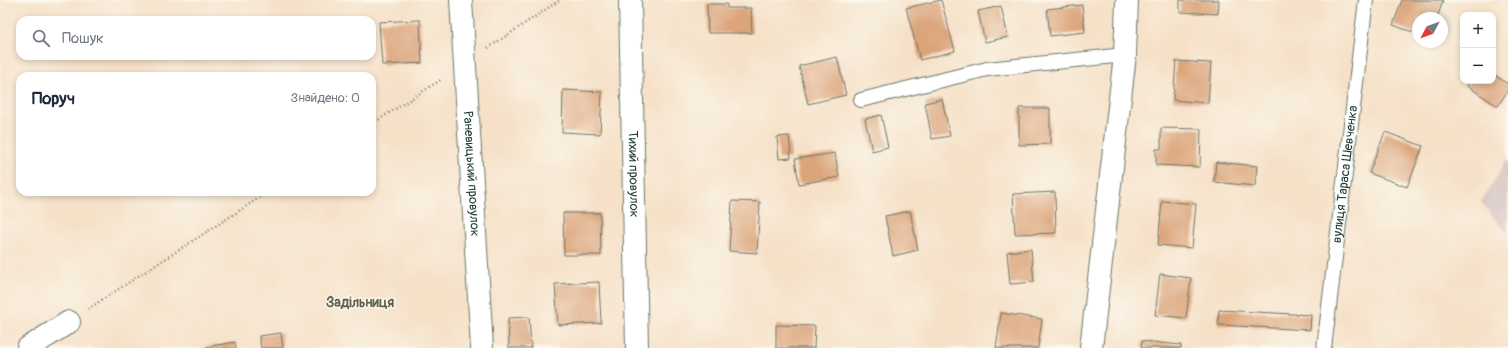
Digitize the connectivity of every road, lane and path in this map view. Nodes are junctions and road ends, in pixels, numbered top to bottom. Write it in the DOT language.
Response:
graph roads {
  1 [pos="461,0"];
  2 [pos="630,0"];
  3 [pos="1128,0"];
  4 [pos="1366,0"];
  5 [pos="1125,55"];
  6 [pos="862,100"];
  7 [pos="262,196"];
  8 [pos="69,322"];
  9 [pos="28,348"];
  10 [pos="482,348"];
  11 [pos="637,348"];
  12 [pos="1091,348"];
  13 [pos="1324,348"];
  1 -- 10 [label="street, Раневицький провулок"];
  2 -- 11 [label="street, Тихий провулок"];
  3 -- 5 [label="street"];
  4 -- 13 [label="lane, вулиця Тараса Шевченка"];
  5 -- 6 [label="lane"];
  5 -- 12 [label="street"];
  7 -- 8 [label="path"];
  8 -- 9 [label="street"];
}
